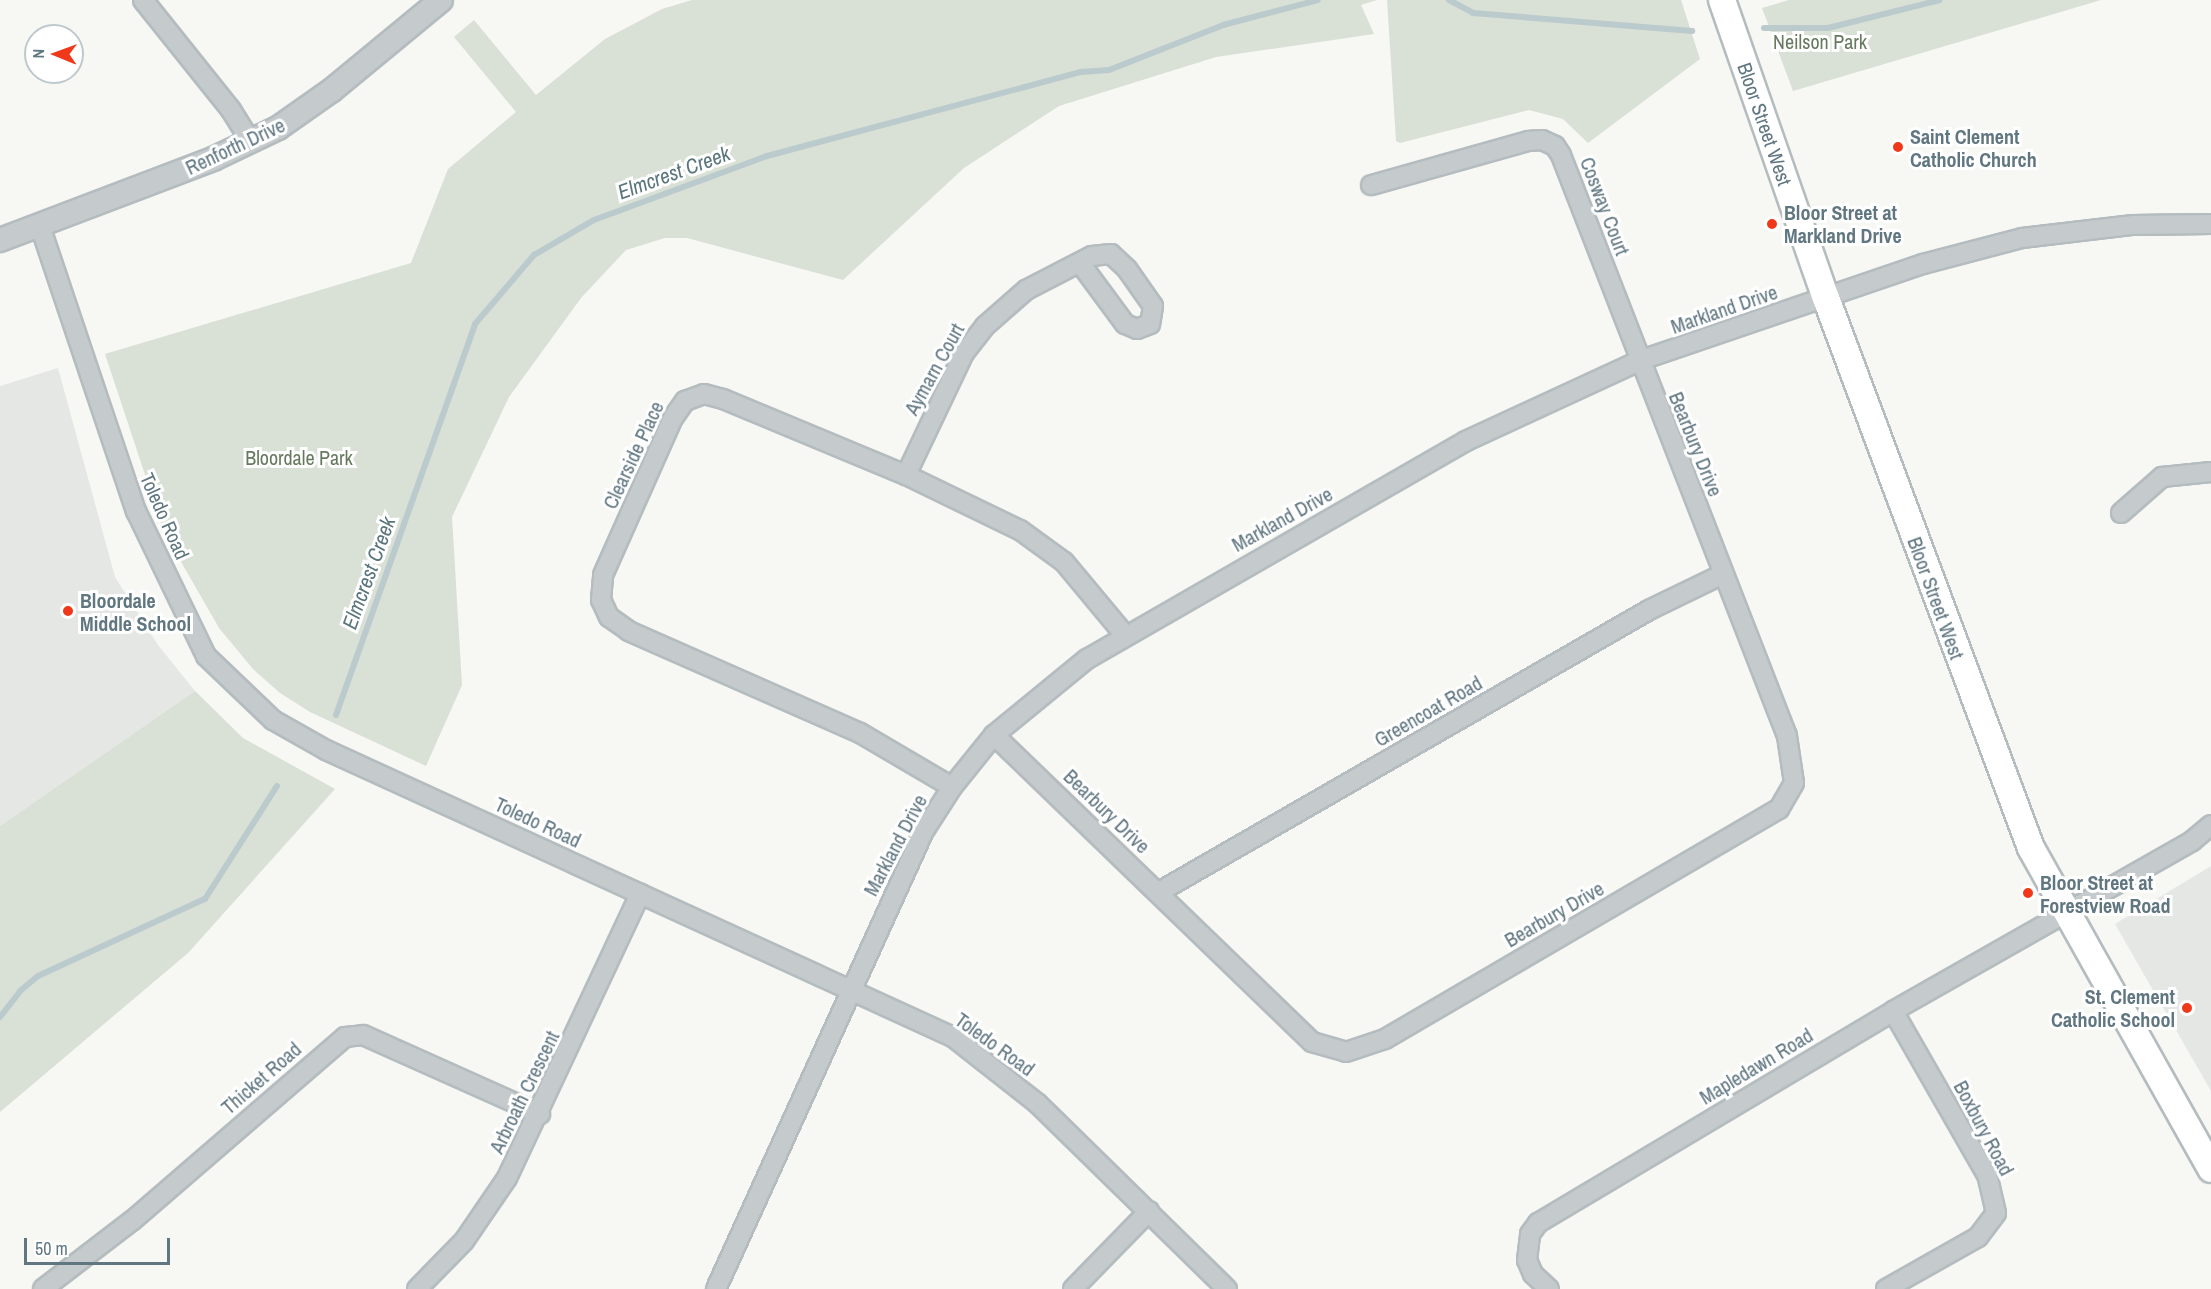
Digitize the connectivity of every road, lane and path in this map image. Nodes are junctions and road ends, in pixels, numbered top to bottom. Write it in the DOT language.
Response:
graph roads {
  1 [pos="143,0"];
  2 [pos="441,0"];
  3 [pos="1722,0"];
  4 [pos="250,141"];
  5 [pos="1371,185"];
  6 [pos="2211,224"];
  7 [pos="40,226"];
  8 [pos="0,240"];
  9 [pos="1080,263"];
  10 [pos="1826,298"];
  11 [pos="1641,360"];
  12 [pos="2211,472"];
  13 [pos="906,475"];
  14 [pos="2121,513"];
  15 [pos="1723,574"];
  16 [pos="1124,634"];
  17 [pos="994,735"];
  18 [pos="952,787"];
  19 [pos="2211,825"];
  20 [pos="1159,892"];
  21 [pos="640,894"];
  22 [pos="2065,912"];
  23 [pos="852,988"];
  24 [pos="1893,1011"];
  25 [pos="540,1114"];
  26 [pos="2211,1169"];
  27 [pos="1149,1211"];
  28 [pos="51,1287"];
  29 [pos="417,1289"];
  30 [pos="716,1289"];
  31 [pos="1072,1289"];
  32 [pos="1227,1289"];
  33 [pos="1549,1289"];
  34 [pos="1886,1289"];
  1 -- 4 [label="street"];
  2 -- 4 [label="street, Renforth Drive"];
  3 -- 10 [label="main road, Bloor Street West"];
  4 -- 7 [label="street, Renforth Drive"];
  5 -- 11 [label="street, Cosway Court"];
  6 -- 10 [label="street, Markland Drive"];
  7 -- 8 [label="street, Renforth Drive"];
  7 -- 21 [label="street, Toledo Road"];
  9 -- 13 [label="street, Aymarn Court"];
  10 -- 11 [label="street, Markland Drive"];
  10 -- 22 [label="main road, Bloor Street West"];
  11 -- 15 [label="street, Bearbury Drive"];
  11 -- 16 [label="street, Markland Drive"];
  12 -- 14 [label="street"];
  13 -- 16 [label="street, Clearside Place"];
  13 -- 18 [label="street, Clearside Place"];
  15 -- 20 [label="street, Greencoat Road"];
  15 -- 20 [label="street, Bearbury Drive"];
  16 -- 17 [label="street, Markland Drive"];
  17 -- 18 [label="street, Markland Drive"];
  17 -- 20 [label="street, Bearbury Drive"];
  18 -- 23 [label="street, Markland Drive"];
  19 -- 22 [label="street, Mapledawn Road"];
  21 -- 23 [label="street, Toledo Road"];
  21 -- 25 [label="street, Arbroath Crescent"];
  22 -- 24 [label="street, Mapledawn Road"];
  22 -- 26 [label="main road, Bloor Street West"];
  23 -- 27 [label="street, Toledo Road"];
  23 -- 30 [label="street, Markland Drive"];
  24 -- 33 [label="street, Mapledawn Road"];
  24 -- 34 [label="street, Boxbury Road"];
  25 -- 28 [label="street, Thicket Road"];
  25 -- 29 [label="street, Arbroath Crescent"];
  27 -- 31 [label="street"];
  27 -- 32 [label="street, Toledo Road"];
}
